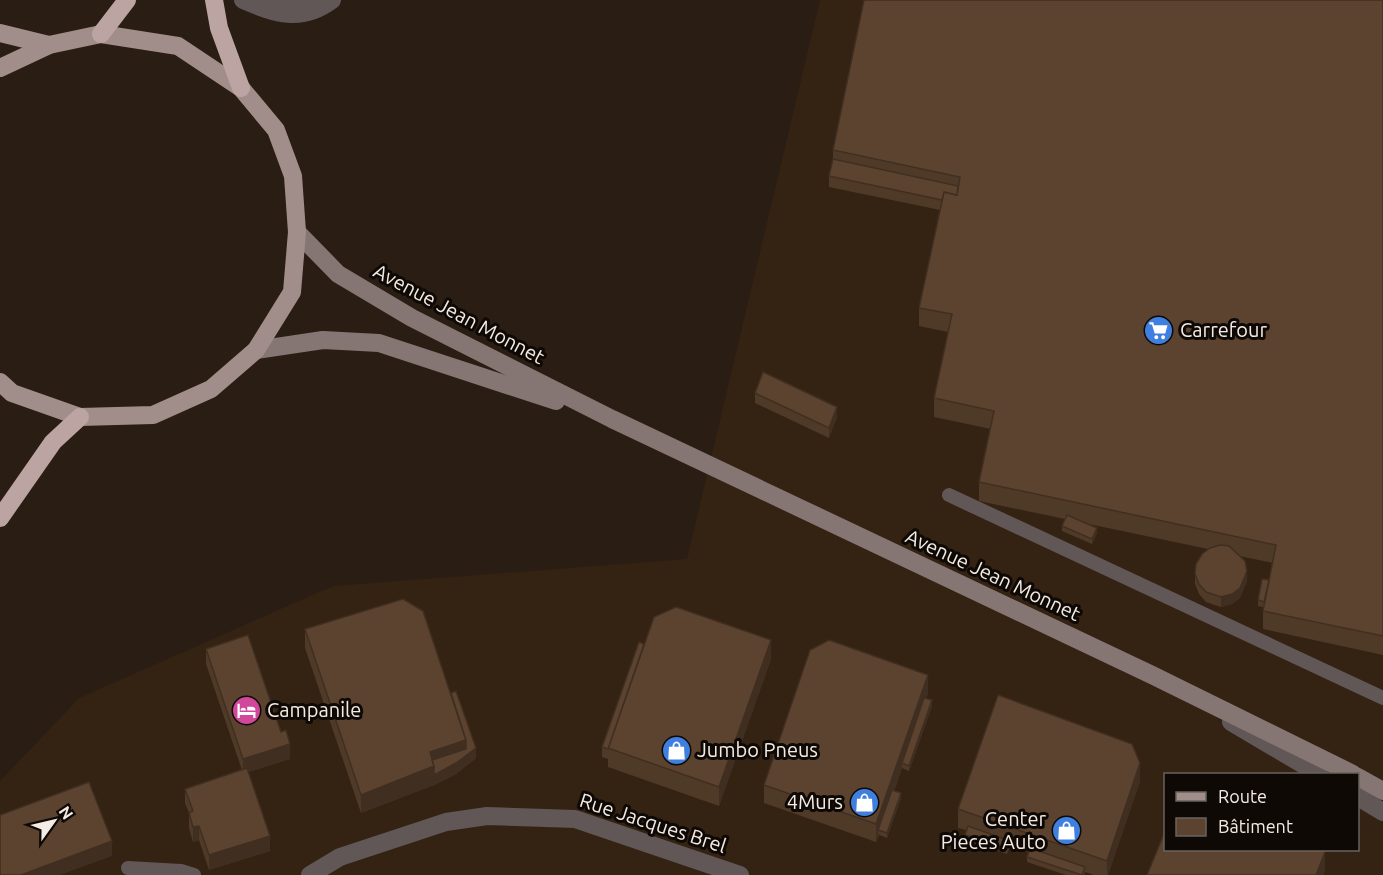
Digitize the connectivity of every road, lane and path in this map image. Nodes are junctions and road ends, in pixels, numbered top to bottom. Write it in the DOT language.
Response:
graph roads {
  1 [pos="127,0"];
  2 [pos="243,0"];
  3 [pos="263,0"];
  4 [pos="310,0"];
  5 [pos="332,0"];
  6 [pos="214,4"];
  7 [pos="0,33"];
  8 [pos="100,34"];
  9 [pos="49,45"];
  10 [pos="0,68"];
  11 [pos="241,88"];
  12 [pos="297,232"];
  13 [pos="256,350"];
  14 [pos="0,382"];
  15 [pos="80,417"];
  16 [pos="612,419"];
  17 [pos="949,495"];
  18 [pos="0,518"];
  19 [pos="1152,675"];
  20 [pos="1383,698"];
  21 [pos="1317,773"];
  22 [pos="1351,773"];
  23 [pos="1359,778"];
  24 [pos="1383,791"];
  25 [pos="1359,798"];
  26 [pos="1383,812"];
  27 [pos="128,868"];
  28 [pos="194,875"];
  29 [pos="310,875"];
  30 [pos="740,875"];
  1 -- 8 [label="highway"];
  2 -- 5 [label="street"];
  3 -- 4 [label="lane"];
  6 -- 11 [label="highway"];
  7 -- 9 [label="main road"];
  8 -- 9 [label="main road"];
  8 -- 11 [label="main road"];
  9 -- 10 [label="main road"];
  11 -- 12 [label="main road"];
  12 -- 13 [label="main road"];
  12 -- 16 [label="main road, Avenue Jean Monnet"];
  13 -- 15 [label="main road"];
  13 -- 16 [label="main road, Avenue Jean Monnet"];
  14 -- 15 [label="main road"];
  15 -- 18 [label="highway"];
  16 -- 19 [label="main road, Avenue Jean Monnet"];
  17 -- 20 [label="lane"];
  19 -- 21 [label="street"];
  19 -- 22 [label="main road, Avenue Jean Monnet"];
  23 -- 24 [label="main road"];
  25 -- 26 [label="street"];
  27 -- 28 [label="lane"];
  29 -- 30 [label="street, Rue Jacques Brel"];
}
